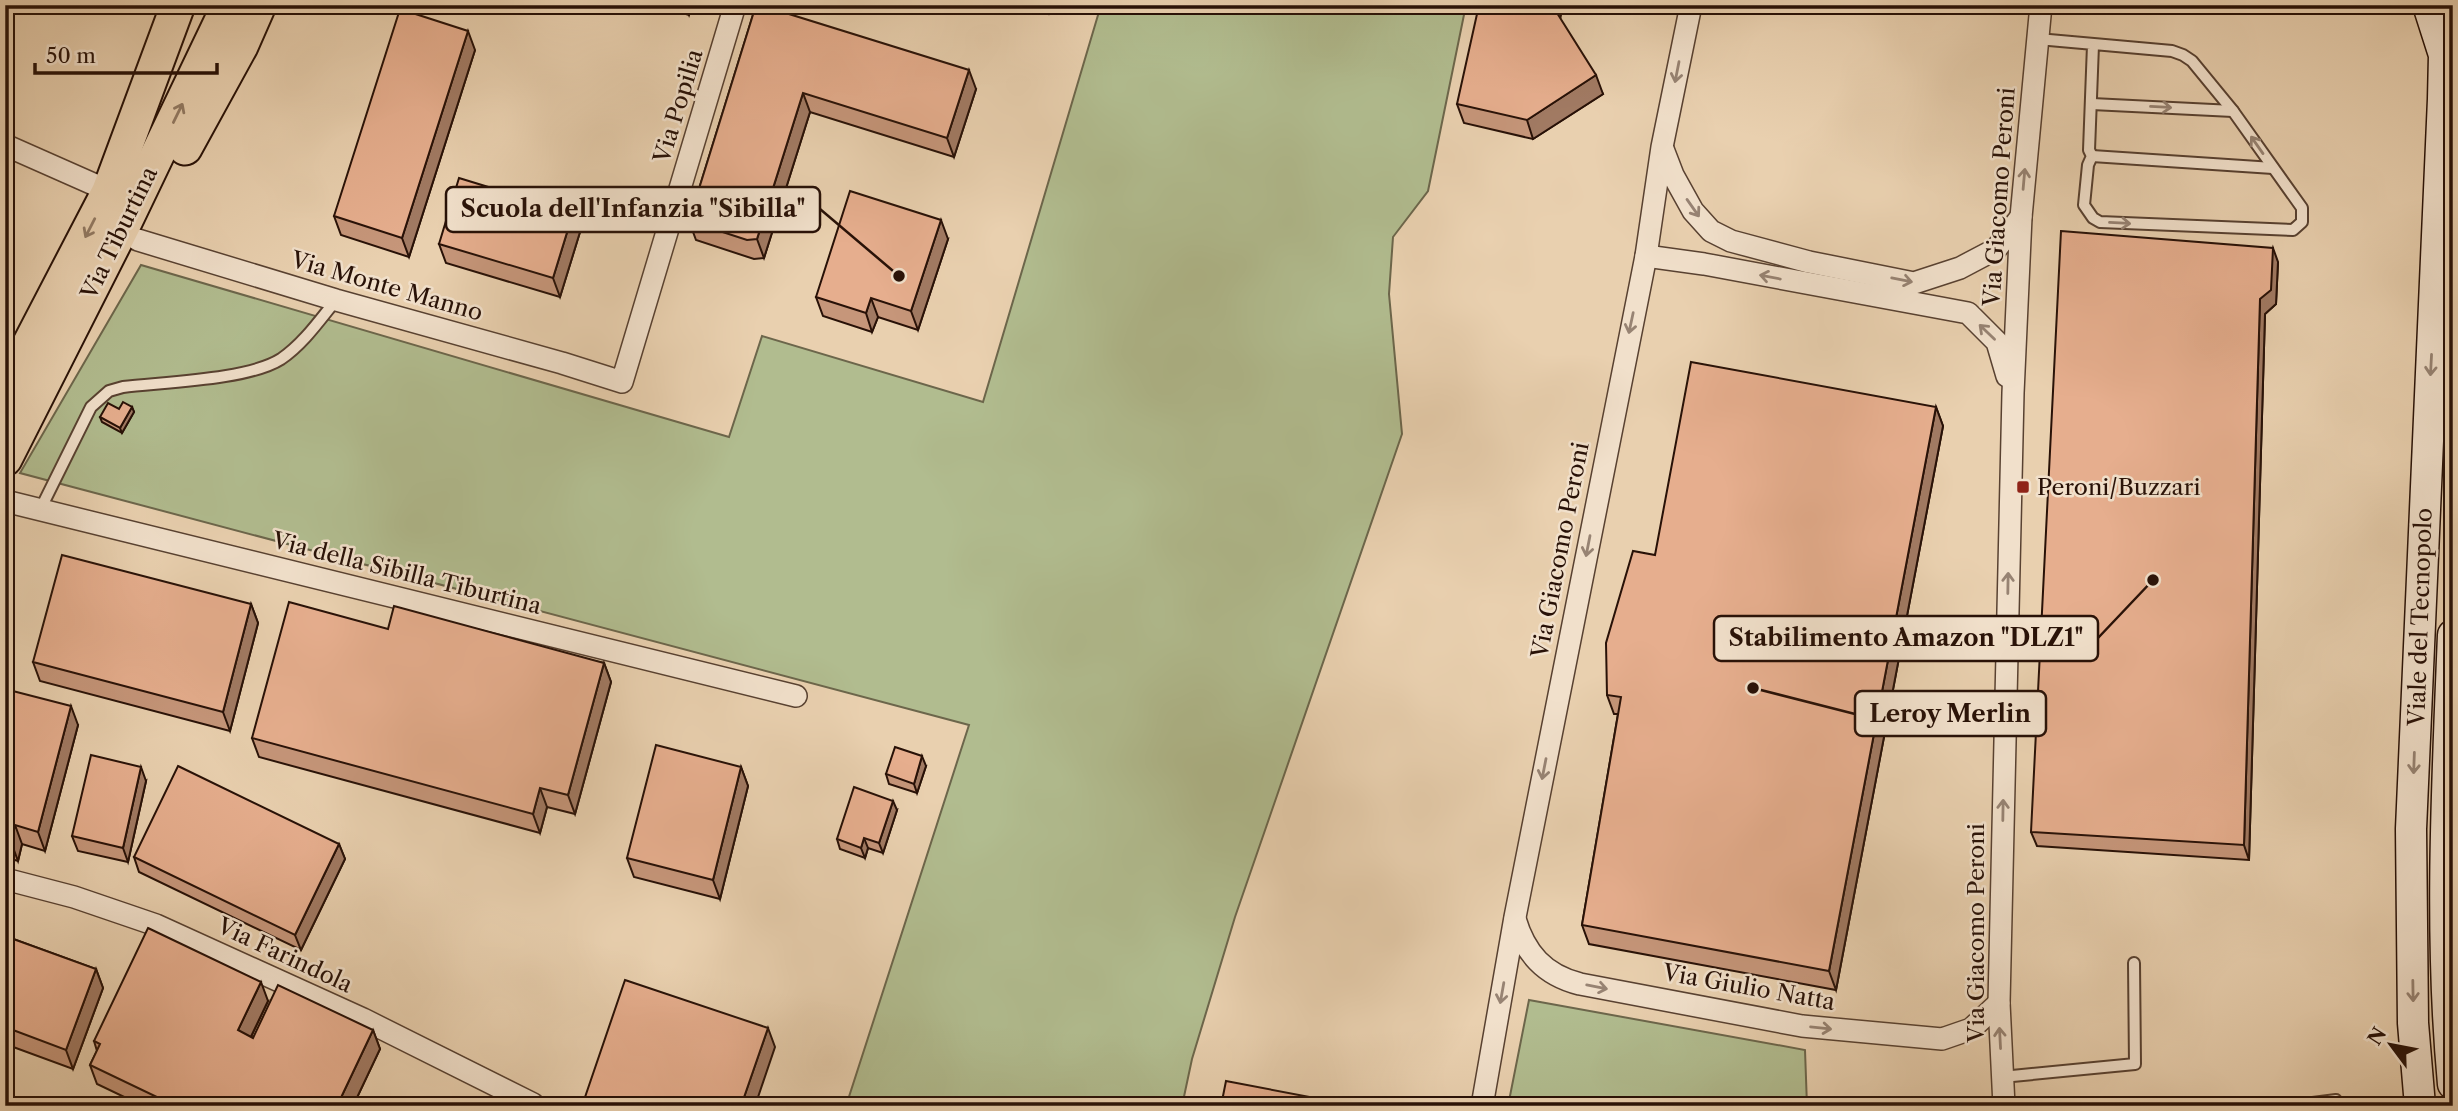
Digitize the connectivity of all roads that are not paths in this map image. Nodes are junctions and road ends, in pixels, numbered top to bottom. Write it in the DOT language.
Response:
graph roads {
  1 [pos="178,5"];
  2 [pos="229,5"];
  3 [pos="260,5"];
  4 [pos="735,5"];
  5 [pos="1691,5"];
  6 [pos="2041,5"];
  7 [pos="2427,5"];
  8 [pos="2038,39"];
  9 [pos="2094,45"];
  10 [pos="2092,104"];
  11 [pos="2233,111"];
  12 [pos="5,145"];
  13 [pos="1662,147"];
  14 [pos="2092,156"];
  15 [pos="2273,168"];
  16 [pos="109,191"];
  17 [pos="2021,217"];
  18 [pos="138,240"];
  19 [pos="1646,256"];
  20 [pos="336,300"];
  21 [pos="622,382"];
  22 [pos="5,391"];
  23 [pos="2012,393"];
  24 [pos="9,451"];
  25 [pos="5,501"];
  26 [pos="40,510"];
  27 [pos="2453,635"];
  28 [pos="796,696"];
  29 [pos="5,879"];
  30 [pos="1515,917"];
  31 [pos="2134,963"];
  32 [pos="1999,1003"];
  33 [pos="2002,1077"];
  34 [pos="2453,1084"];
  35 [pos="2336,1100"];
  36 [pos="5,1101"];
  37 [pos="533,1104"];
  38 [pos="13,1106"];
  39 [pos="1482,1106"];
  40 [pos="2004,1106"];
  41 [pos="2289,1106"];
  42 [pos="2420,1106"];
  1 -- 16 [label="main road, Via Tiburtina"];
  24 -- 2 [label="main road, Via Tiburtina, one-way"];
  3 -- 18 [label="main road"];
  4 -- 21 [label="street, Via Popilia"];
  5 -- 13 [label="street, Via Giacomo Peroni, one-way"];
  6 -- 8 [label="street, Via Giacomo Peroni"];
  7 -- 42 [label="main road, Viale del Tecnopolo, one-way"];
  8 -- 9 [label="lane"];
  17 -- 8 [label="street, Via Giacomo Peroni, one-way"];
  9 -- 10 [label="lane"];
  9 -- 11 [label="lane"];
  10 -- 11 [label="lane, one-way"];
  10 -- 14 [label="lane"];
  15 -- 11 [label="lane, one-way"];
  12 -- 16 [label="street"];
  13 -- 17 [label="street, one-way"];
  13 -- 19 [label="street, Via Giacomo Peroni"];
  14 -- 15 [label="lane"];
  14 -- 15 [label="lane, one-way"];
  16 -- 22 [label="main road, Via Tiburtina, one-way"];
  17 -- 23 [label="street, Via Giacomo Peroni"];
  18 -- 20 [label="street, Via Monte Manno"];
  18 -- 24 [label="main road"];
  23 -- 19 [label="street, one-way"];
  19 -- 30 [label="street, Via Giacomo Peroni, one-way"];
  20 -- 21 [label="street, Via Monte Manno"];
  20 -- 26 [label="lane"];
  32 -- 23 [label="street, Via Giacomo Peroni, one-way"];
  25 -- 26 [label="street, Via della Sibilla Tiburtina"];
  26 -- 28 [label="street, Via della Sibilla Tiburtina"];
  27 -- 34 [label="main road, Viale del Tecnopolo"];
  29 -- 37 [label="street, Via Farindola"];
  30 -- 32 [label="street, Via Giulio Natta, one-way"];
  30 -- 39 [label="street, Via Giacomo Peroni, one-way"];
  31 -- 33 [label="lane"];
  33 -- 32 [label="street, Via Giacomo Peroni, one-way"];
  33 -- 40 [label="street, Via Giacomo Peroni"];
  35 -- 41 [label="lane"];
  36 -- 38 [label="lane"];
}
